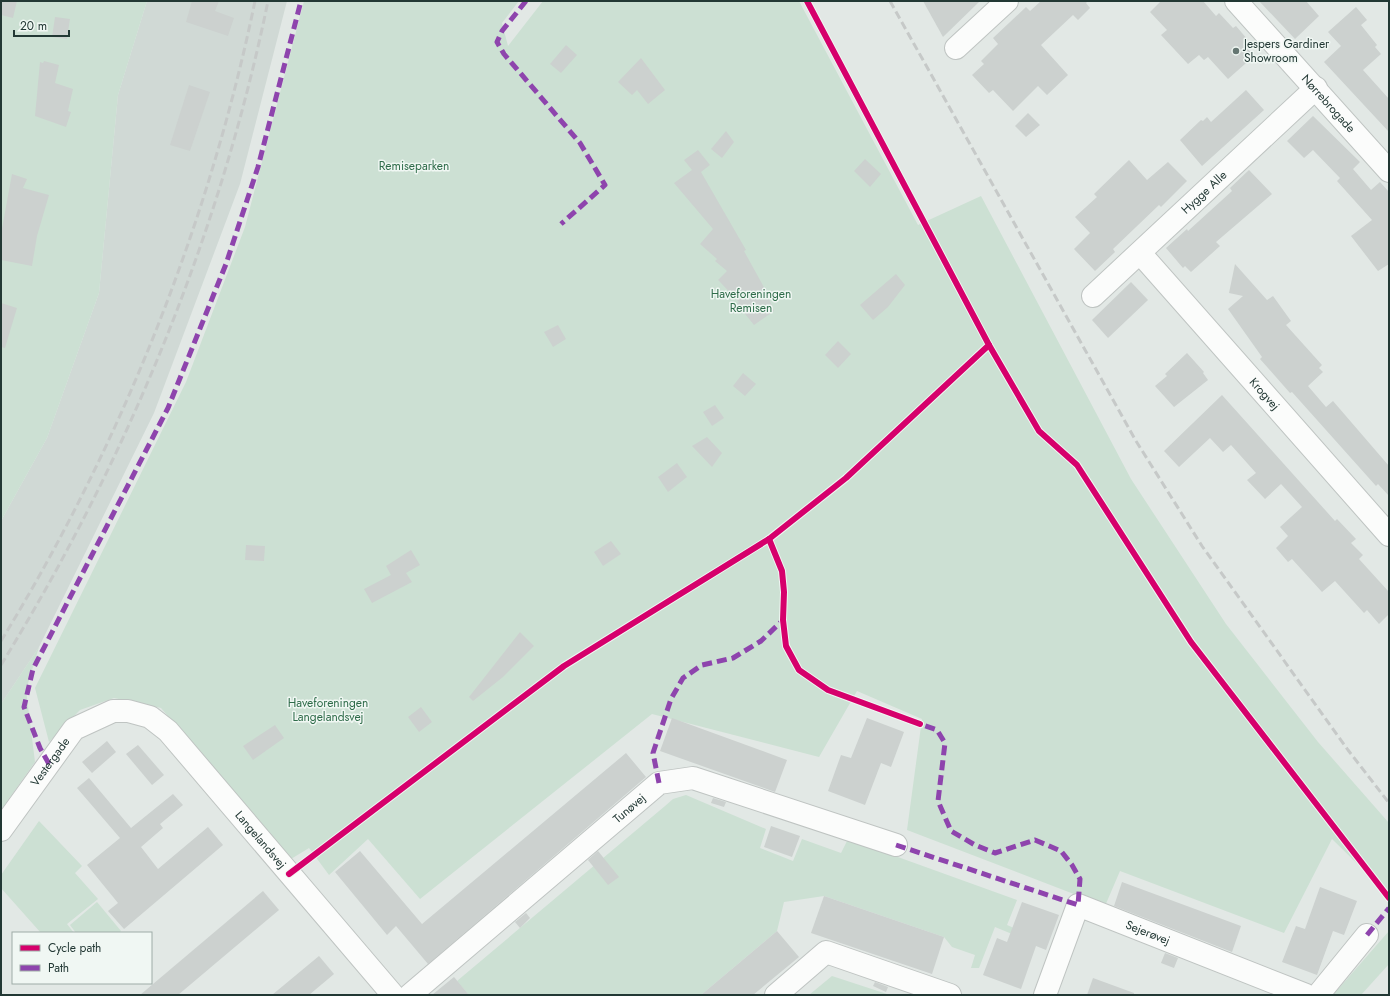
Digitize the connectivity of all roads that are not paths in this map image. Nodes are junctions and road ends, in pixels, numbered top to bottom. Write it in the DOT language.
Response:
graph roads {
  1 [pos="1007,1"];
  2 [pos="1236,1"];
  3 [pos="956,48"];
  4 [pos="1316,88"];
  5 [pos="1389,171"];
  6 [pos="1140,253"];
  7 [pos="1093,296"];
  8 [pos="1389,536"];
  9 [pos="113,711"];
  10 [pos="1,830"];
  11 [pos="896,845"];
  12 [pos="1367,935"];
  13 [pos="393,995"];
  14 [pos="410,995"];
  15 [pos="776,995"];
  16 [pos="950,995"];
  17 [pos="1045,995"];
  18 [pos="1306,995"];
  19 [pos="1318,995"];
  1 -- 3 [label="street"];
  2 -- 4 [label="street, Nørrebrogade"];
  4 -- 5 [label="street, Nørrebrogade"];
  4 -- 6 [label="street, Hygge Alle"];
  6 -- 7 [label="street, Hygge Alle"];
  6 -- 8 [label="street, Krogvej"];
  9 -- 10 [label="street, Vestergade"];
  9 -- 13 [label="street, Langelandsvej"];
  11 -- 14 [label="street, Tunøvej"];
  12 -- 19 [label="street"];
  15 -- 16 [label="street"];
  17 -- 18 [label="street, Sejerøvej"];
}
